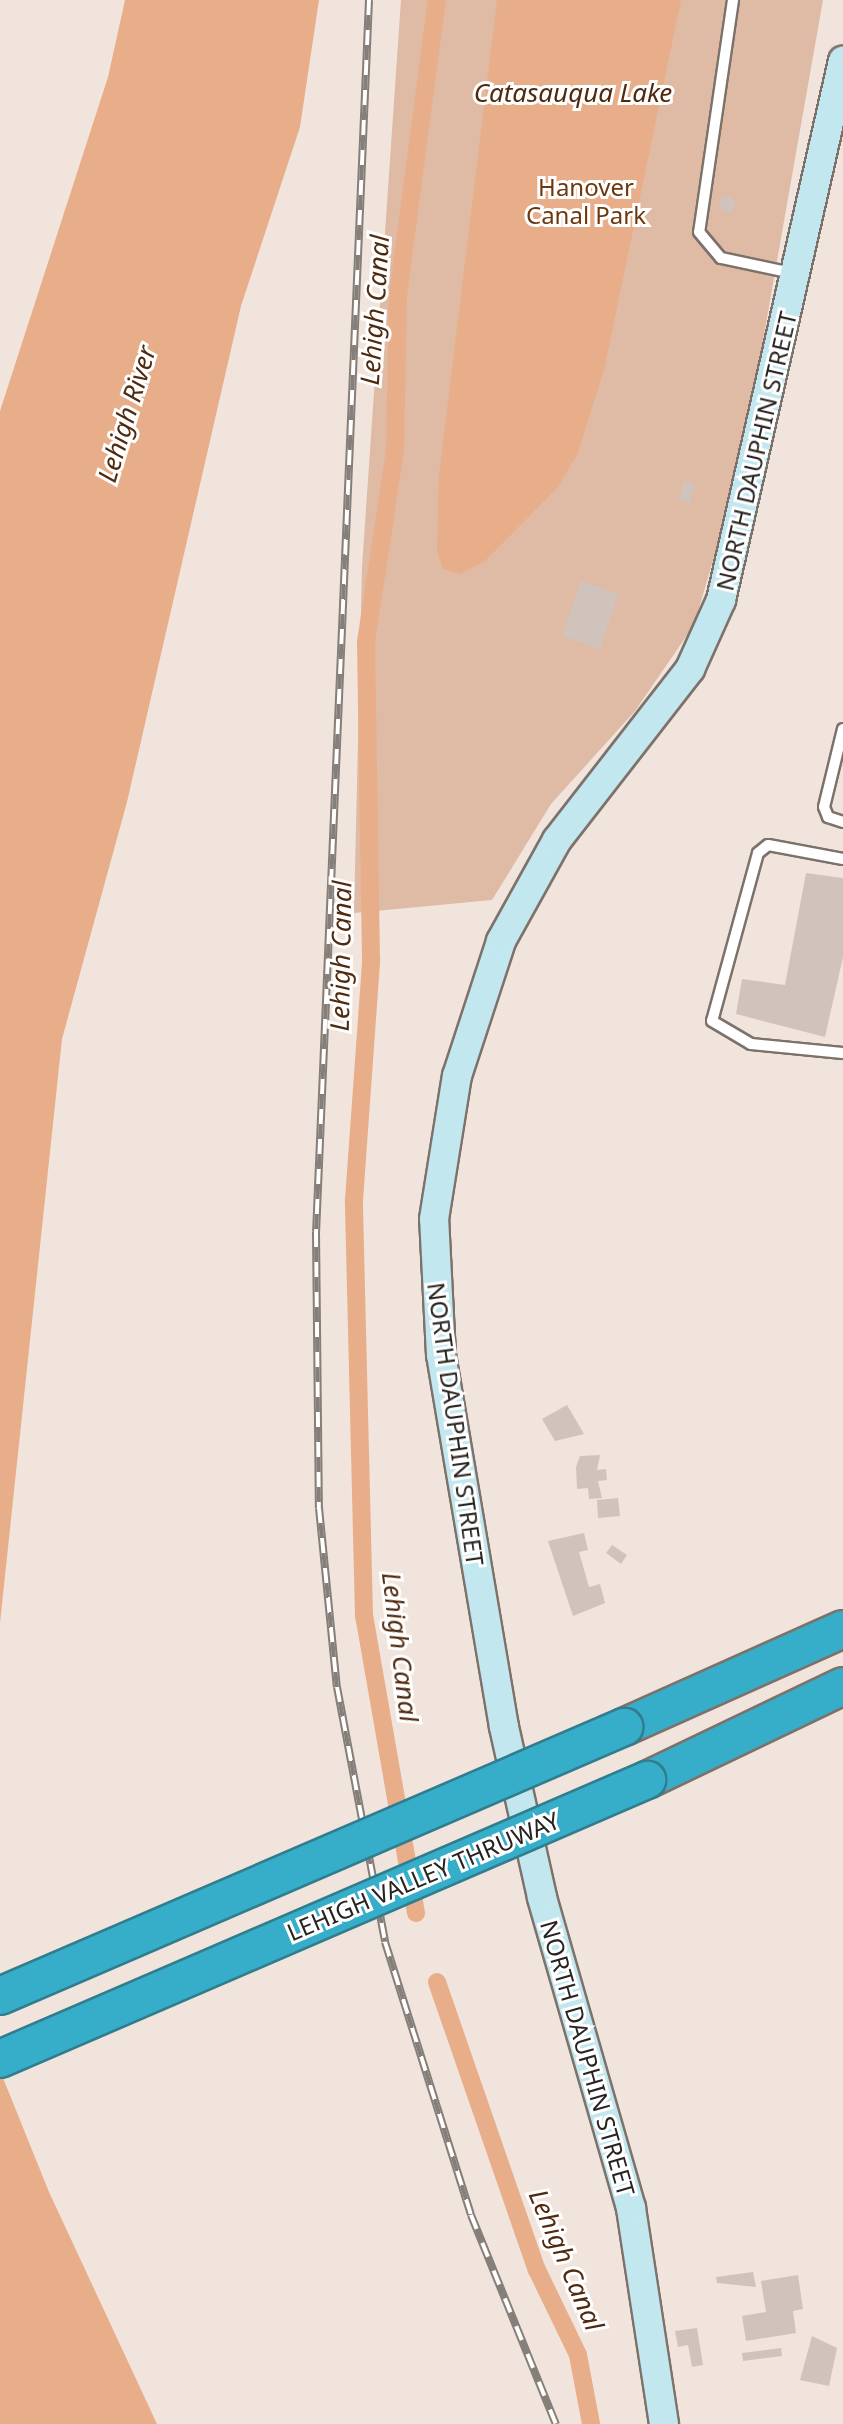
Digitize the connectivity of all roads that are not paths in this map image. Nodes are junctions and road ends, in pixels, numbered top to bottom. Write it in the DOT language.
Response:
graph roads {
  1 [pos="733,0"];
  2 [pos="843,61"];
  3 [pos="798,273"];
  4 [pos="843,729"];
  5 [pos="843,822"];
  6 [pos="843,859"];
  7 [pos="843,1053"];
  8 [pos="843,1629"];
  9 [pos="843,1686"];
  10 [pos="0,1996"];
  11 [pos="0,2059"];
  12 [pos="664,2424"];
  1 -- 3 [label="lane"];
  2 -- 3 [label="street, NORTH DAUPHIN STREET"];
  3 -- 12 [label="street, NORTH DAUPHIN STREET"];
  4 -- 5 [label="lane"];
  6 -- 7 [label="lane"];
  8 -- 10 [label="highway, bridge"];
  9 -- 11 [label="highway, LEHIGH VALLEY THRUWAY, bridge"];
}
